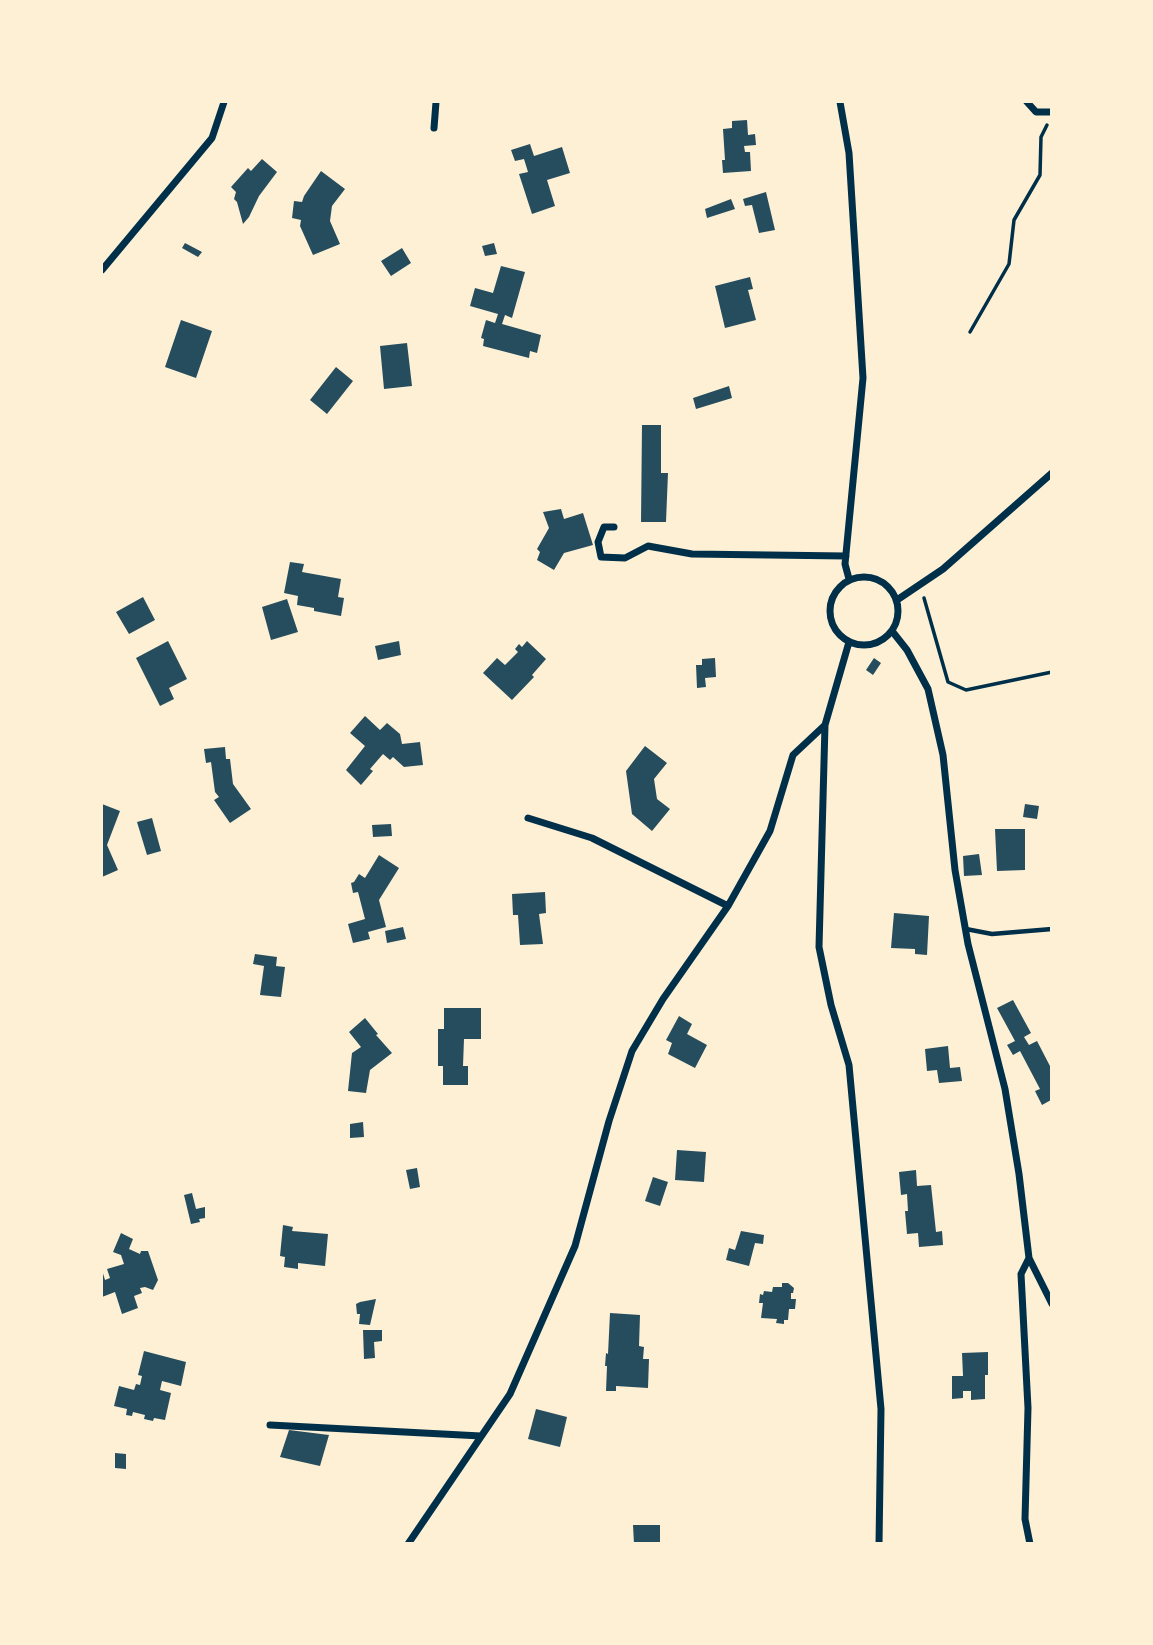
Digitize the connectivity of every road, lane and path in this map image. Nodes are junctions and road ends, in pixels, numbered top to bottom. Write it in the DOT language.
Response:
graph roads {
  1 [pos="224,102"];
  2 [pos="436,102"];
  3 [pos="840,102"];
  4 [pos="1027,102"];
  5 [pos="1052,112"];
  6 [pos="1048,123"];
  7 [pos="435,128"];
  8 [pos="102,270"];
  9 [pos="970,332"];
  10 [pos="1052,473"];
  11 [pos="614,527"];
  12 [pos="846,556"];
  13 [pos="849,579"];
  14 [pos="920,584"];
  15 [pos="897,600"];
  16 [pos="892,631"];
  17 [pos="849,642"];
  18 [pos="1052,671"];
  19 [pos="825,725"];
  20 [pos="528,818"];
  21 [pos="728,906"];
  22 [pos="965,929"];
  23 [pos="1052,929"];
  24 [pos="1029,1258"];
  25 [pos="1052,1304"];
  26 [pos="270,1425"];
  27 [pos="481,1436"];
  28 [pos="408,1544"];
  29 [pos="879,1544"];
  30 [pos="1030,1544"];
  1 -- 8 [label="street"];
  2 -- 7 [label="street"];
  3 -- 12 [label="street"];
  4 -- 5 [label="street"];
  6 -- 9 [label="path"];
  10 -- 14 [label="street"];
  11 -- 12 [label="street"];
  12 -- 13 [label="street"];
  13 -- 15 [label="street"];
  13 -- 17 [label="street"];
  14 -- 15 [label="street"];
  14 -- 18 [label="path"];
  15 -- 16 [label="street"];
  16 -- 17 [label="street"];
  16 -- 22 [label="street"];
  17 -- 19 [label="street"];
  19 -- 21 [label="street"];
  19 -- 29 [label="street"];
  20 -- 21 [label="street"];
  21 -- 27 [label="street"];
  22 -- 23 [label="lane"];
  22 -- 24 [label="street"];
  24 -- 25 [label="street"];
  24 -- 30 [label="street"];
  26 -- 27 [label="street"];
  27 -- 28 [label="street"];
}
